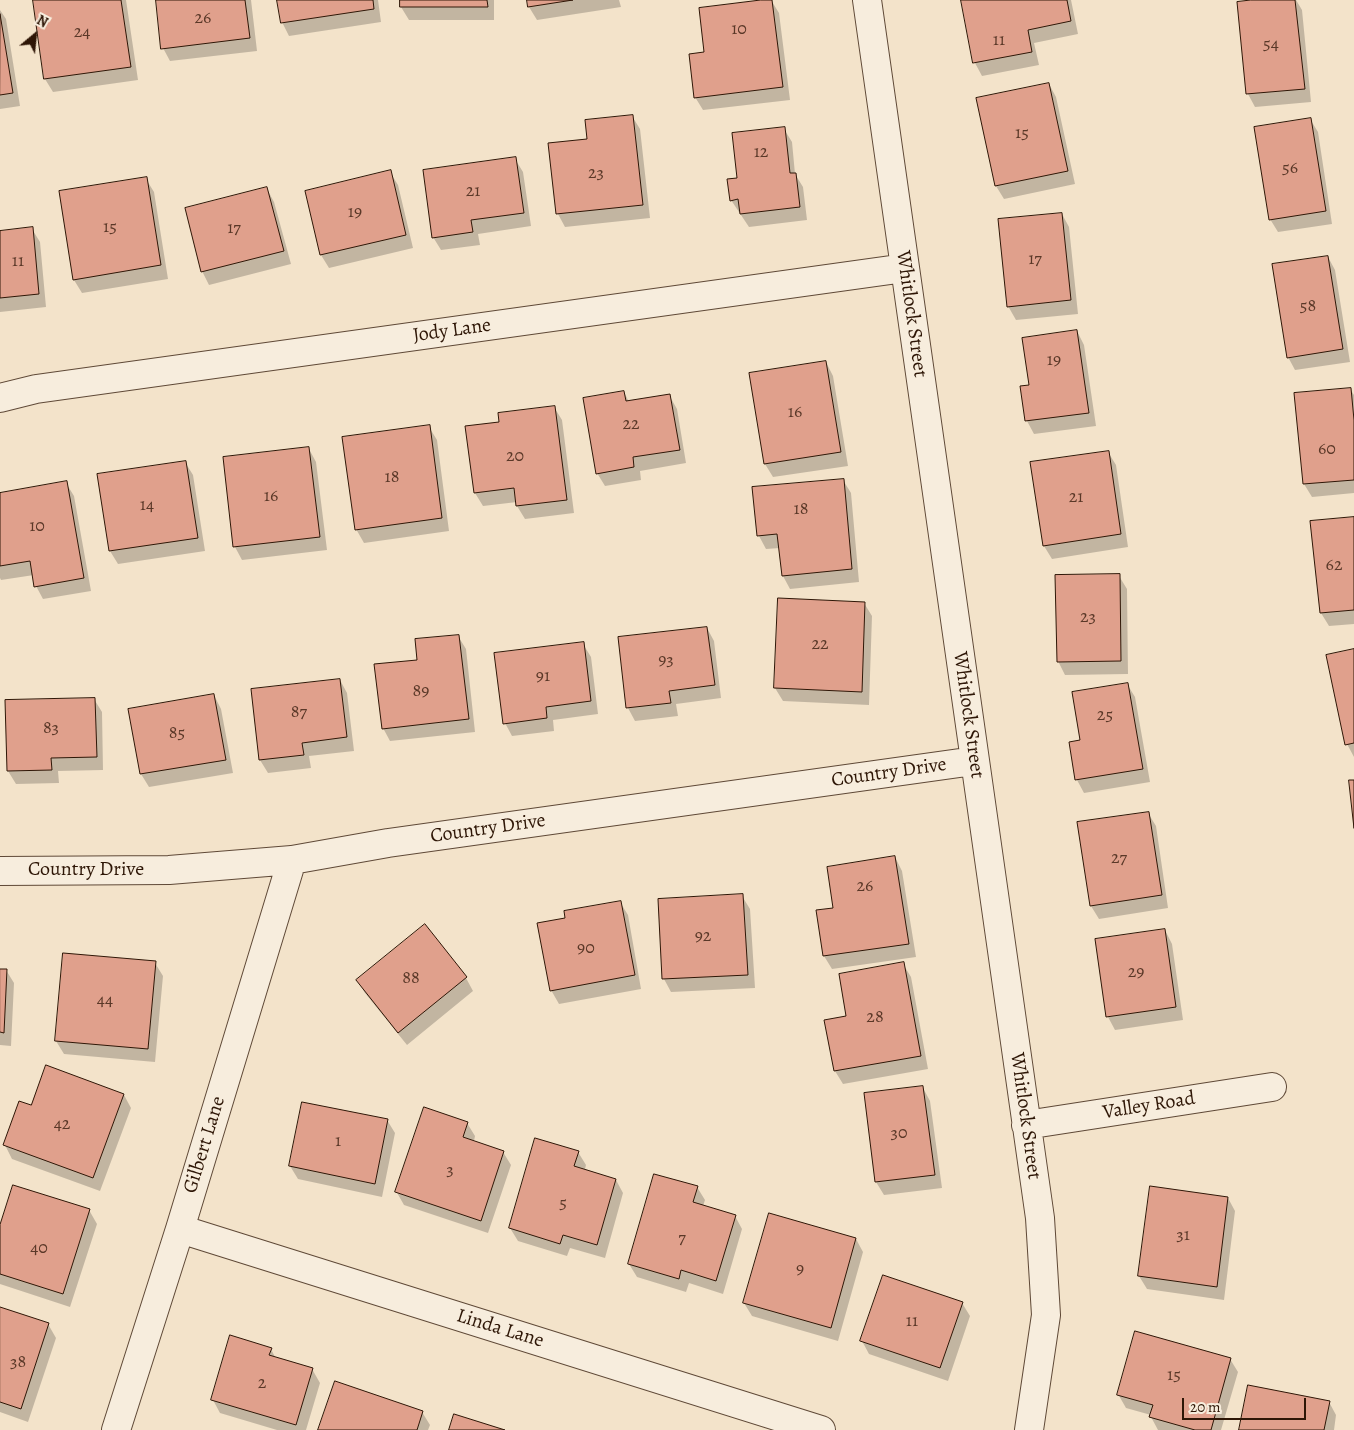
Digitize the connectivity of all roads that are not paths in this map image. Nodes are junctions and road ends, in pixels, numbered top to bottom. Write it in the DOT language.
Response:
graph roads {
  1 [pos="867,0"];
  2 [pos="905,268"];
  3 [pos="0,398"];
  4 [pos="974,760"];
  5 [pos="292,860"];
  6 [pos="0,871"];
  7 [pos="1272,1087"];
  8 [pos="1026,1125"];
  9 [pos="180,1229"];
  10 [pos="116,1430"];
  11 [pos="821,1430"];
  12 [pos="1028,1430"];
  1 -- 2 [label="street, Whitlock Street"];
  2 -- 3 [label="street, Jody Lane"];
  2 -- 4 [label="street, Whitlock Street"];
  4 -- 5 [label="street, Country Drive"];
  4 -- 8 [label="street, Whitlock Street"];
  5 -- 6 [label="street, Country Drive"];
  5 -- 9 [label="street, Gilbert Lane"];
  7 -- 8 [label="street, Valley Road"];
  8 -- 12 [label="street, Whitlock Street"];
  9 -- 10 [label="street, Gilbert Lane"];
  9 -- 11 [label="street, Linda Lane"];
}
